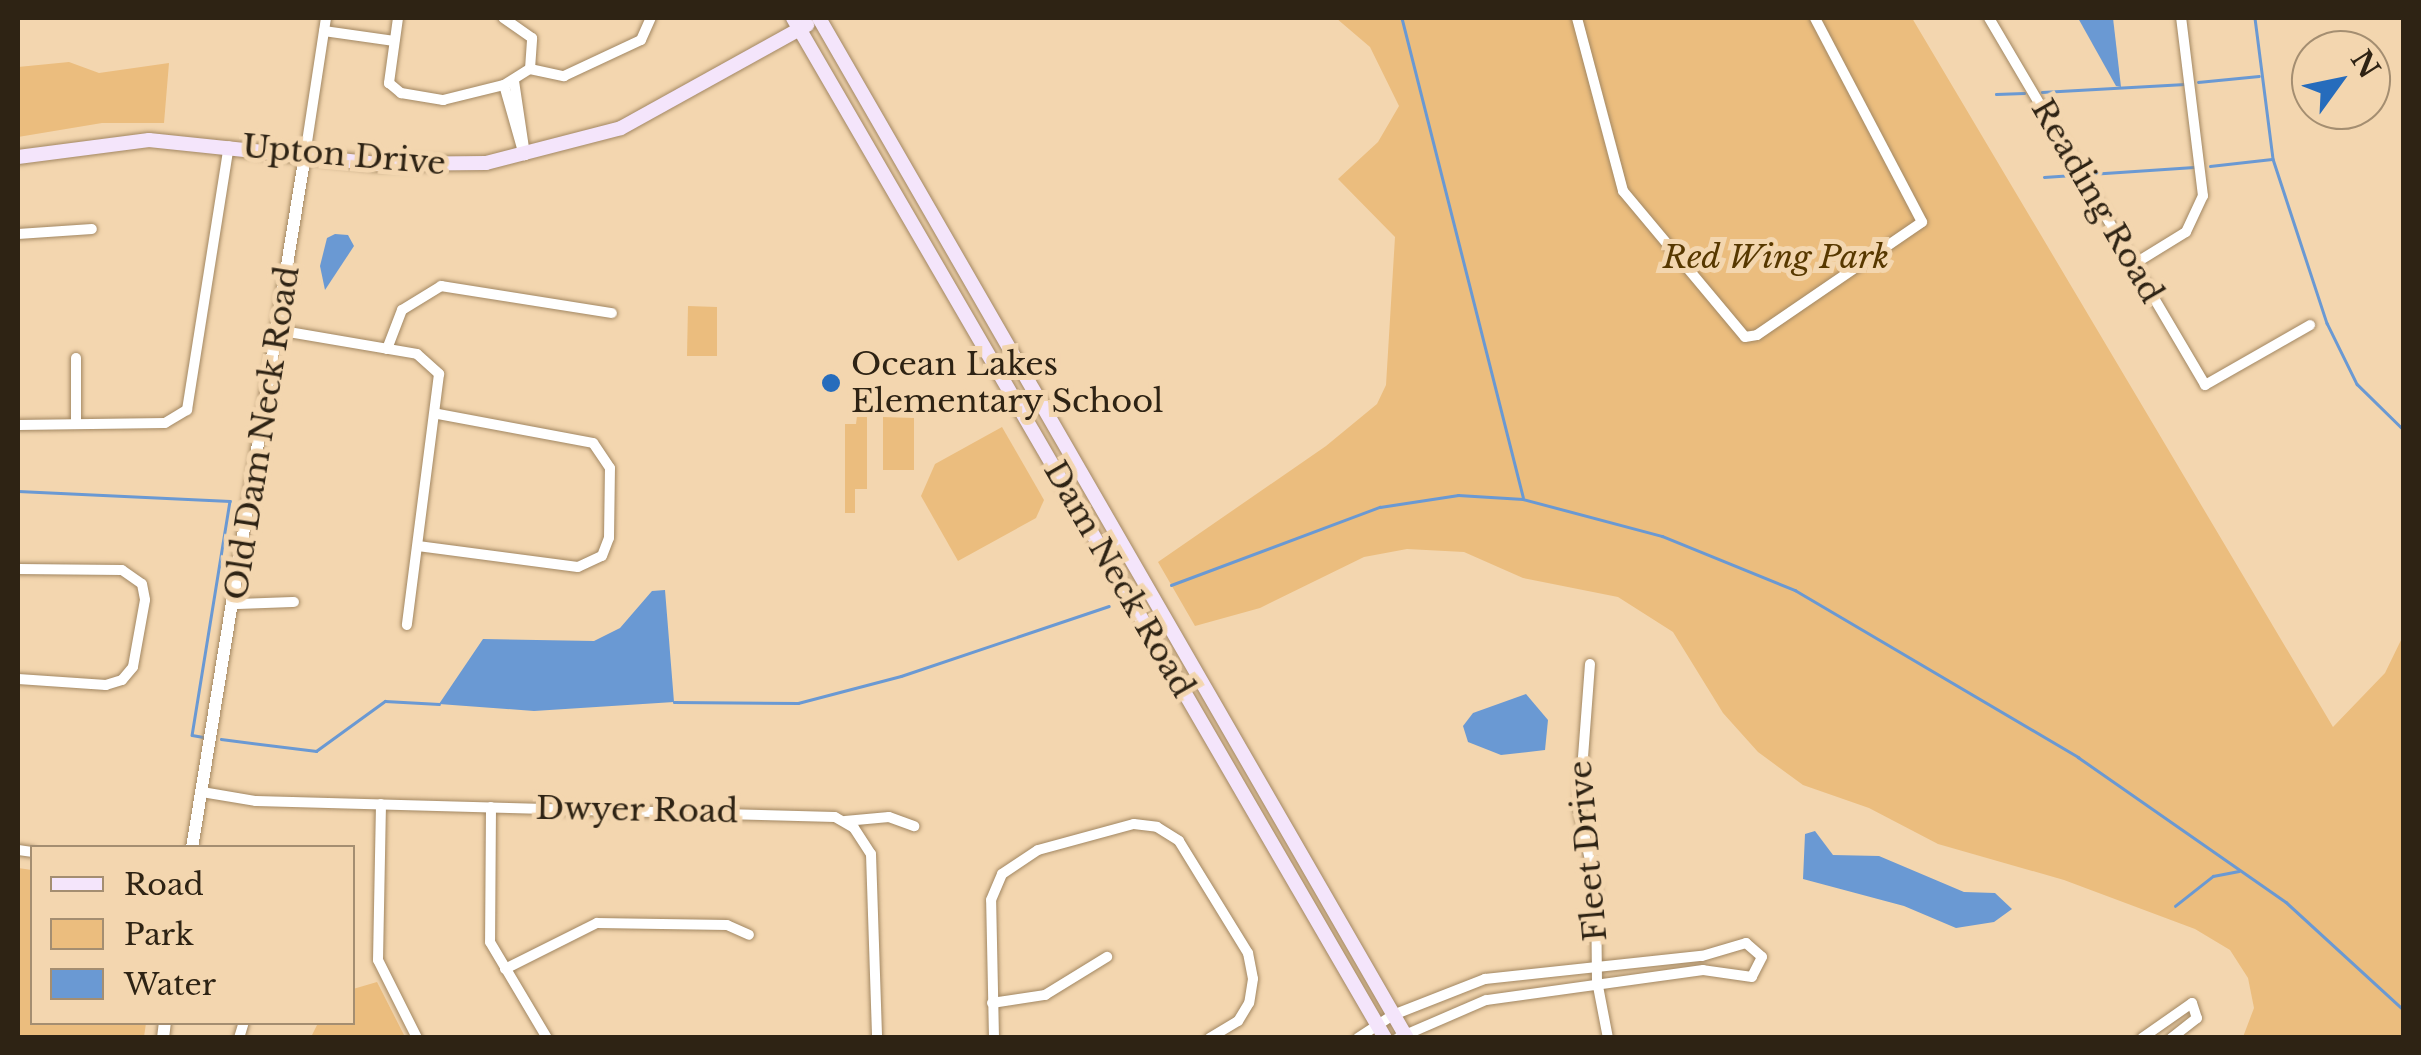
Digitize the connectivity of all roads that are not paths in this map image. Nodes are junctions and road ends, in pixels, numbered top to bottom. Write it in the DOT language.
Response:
graph roads {
  1 [pos="326,18"];
  2 [pos="398,18"];
  3 [pos="503,18"];
  4 [pos="651,18"];
  5 [pos="819,18"];
  6 [pos="1576,18"];
  7 [pos="1815,18"];
  8 [pos="1989,18"];
  9 [pos="2181,18"];
  10 [pos="796,23"];
  11 [pos="324,31"];
  12 [pos="394,42"];
  13 [pos="530,69"];
  14 [pos="509,83"];
  15 [pos="229,146"];
  16 [pos="305,155"];
  17 [pos="524,156"];
  18 [pos="18,157"];
  19 [pos="92,228"];
  20 [pos="18,234"];
  21 [pos="2134,264"];
  22 [pos="612,313"];
  23 [pos="2310,325"];
  24 [pos="278,330"];
  25 [pos="1006,340"];
  26 [pos="387,349"];
  27 [pos="986,350"];
  28 [pos="76,358"];
  29 [pos="438,414"];
  30 [pos="18,424"];
  31 [pos="76,424"];
  32 [pos="418,546"];
  33 [pos="18,570"];
  34 [pos="294,602"];
  35 [pos="236,604"];
  36 [pos="406,625"];
  37 [pos="1590,664"];
  38 [pos="18,679"];
  39 [pos="202,792"];
  40 [pos="382,804"];
  41 [pos="491,807"];
  42 [pos="844,821"];
  43 [pos="914,826"];
  44 [pos="193,845"];
  45 [pos="749,935"];
  46 [pos="1107,958"];
  47 [pos="1596,965"];
  48 [pos="504,969"];
  49 [pos="1597,981"];
  50 [pos="992,1003"];
  51 [pos="1393,1015"];
  52 [pos="1381,1031"];
  53 [pos="1403,1036"];
  54 [pos="1606,1037"];
  55 [pos="417,1038"];
  56 [pos="547,1038"];
  57 [pos="877,1038"];
  58 [pos="994,1038"];
  59 [pos="1210,1038"];
  60 [pos="1358,1038"];
  61 [pos="2142,1038"];
  62 [pos="2171,1038"];
  1 -- 11 [label="street, Old Dam Neck Road"];
  2 -- 12 [label="street"];
  3 -- 13 [label="street"];
  4 -- 13 [label="street"];
  5 -- 10 [label="main road, Upton Drive"];
  5 -- 25 [label="main road, Dam Neck Road"];
  6 -- 7 [label="street"];
  8 -- 21 [label="street, Reading Road"];
  9 -- 21 [label="street"];
  10 -- 17 [label="main road, Upton Drive"];
  10 -- 27 [label="main road, Dam Neck Road"];
  11 -- 12 [label="street"];
  11 -- 16 [label="street, Old Dam Neck Road"];
  12 -- 14 [label="street"];
  13 -- 14 [label="street"];
  14 -- 17 [label="street"];
  15 -- 16 [label="main road, Upton Drive"];
  15 -- 18 [label="main road, Upton Drive"];
  15 -- 31 [label="street"];
  16 -- 17 [label="main road, Upton Drive"];
  16 -- 24 [label="street, Old Dam Neck Road"];
  19 -- 20 [label="street"];
  21 -- 23 [label="street, Reading Road"];
  22 -- 26 [label="street"];
  24 -- 26 [label="street"];
  24 -- 35 [label="street, Old Dam Neck Road"];
  25 -- 27 [label="main road"];
  25 -- 51 [label="main road, Dam Neck Road"];
  26 -- 29 [label="street"];
  27 -- 52 [label="main road, Dam Neck Road"];
  28 -- 31 [label="street"];
  29 -- 32 [label="street"];
  29 -- 32 [label="street"];
  30 -- 31 [label="street"];
  32 -- 36 [label="street"];
  33 -- 38 [label="street"];
  34 -- 35 [label="street"];
  35 -- 39 [label="street, Old Dam Neck Road"];
  37 -- 47 [label="street, Fleet Drive"];
  39 -- 40 [label="street, Dwyer Road"];
  39 -- 44 [label="street, Old Dam Neck Road"];
  40 -- 41 [label="street, Dwyer Road"];
  40 -- 55 [label="street"];
  41 -- 42 [label="street, Dwyer Road"];
  41 -- 48 [label="street"];
  42 -- 43 [label="street, Dwyer Road"];
  42 -- 57 [label="street"];
  45 -- 48 [label="street"];
  46 -- 50 [label="street"];
  47 -- 49 [label="street, Fleet Drive"];
  47 -- 49 [label="street"];
  47 -- 51 [label="street"];
  48 -- 56 [label="street"];
  49 -- 53 [label="street"];
  49 -- 54 [label="street, Fleet Drive"];
  50 -- 58 [label="street"];
  50 -- 59 [label="street"];
  51 -- 52 [label="street"];
  51 -- 53 [label="main road, Dam Neck Road"];
  52 -- 60 [label="street"];
  61 -- 62 [label="street"];
}
